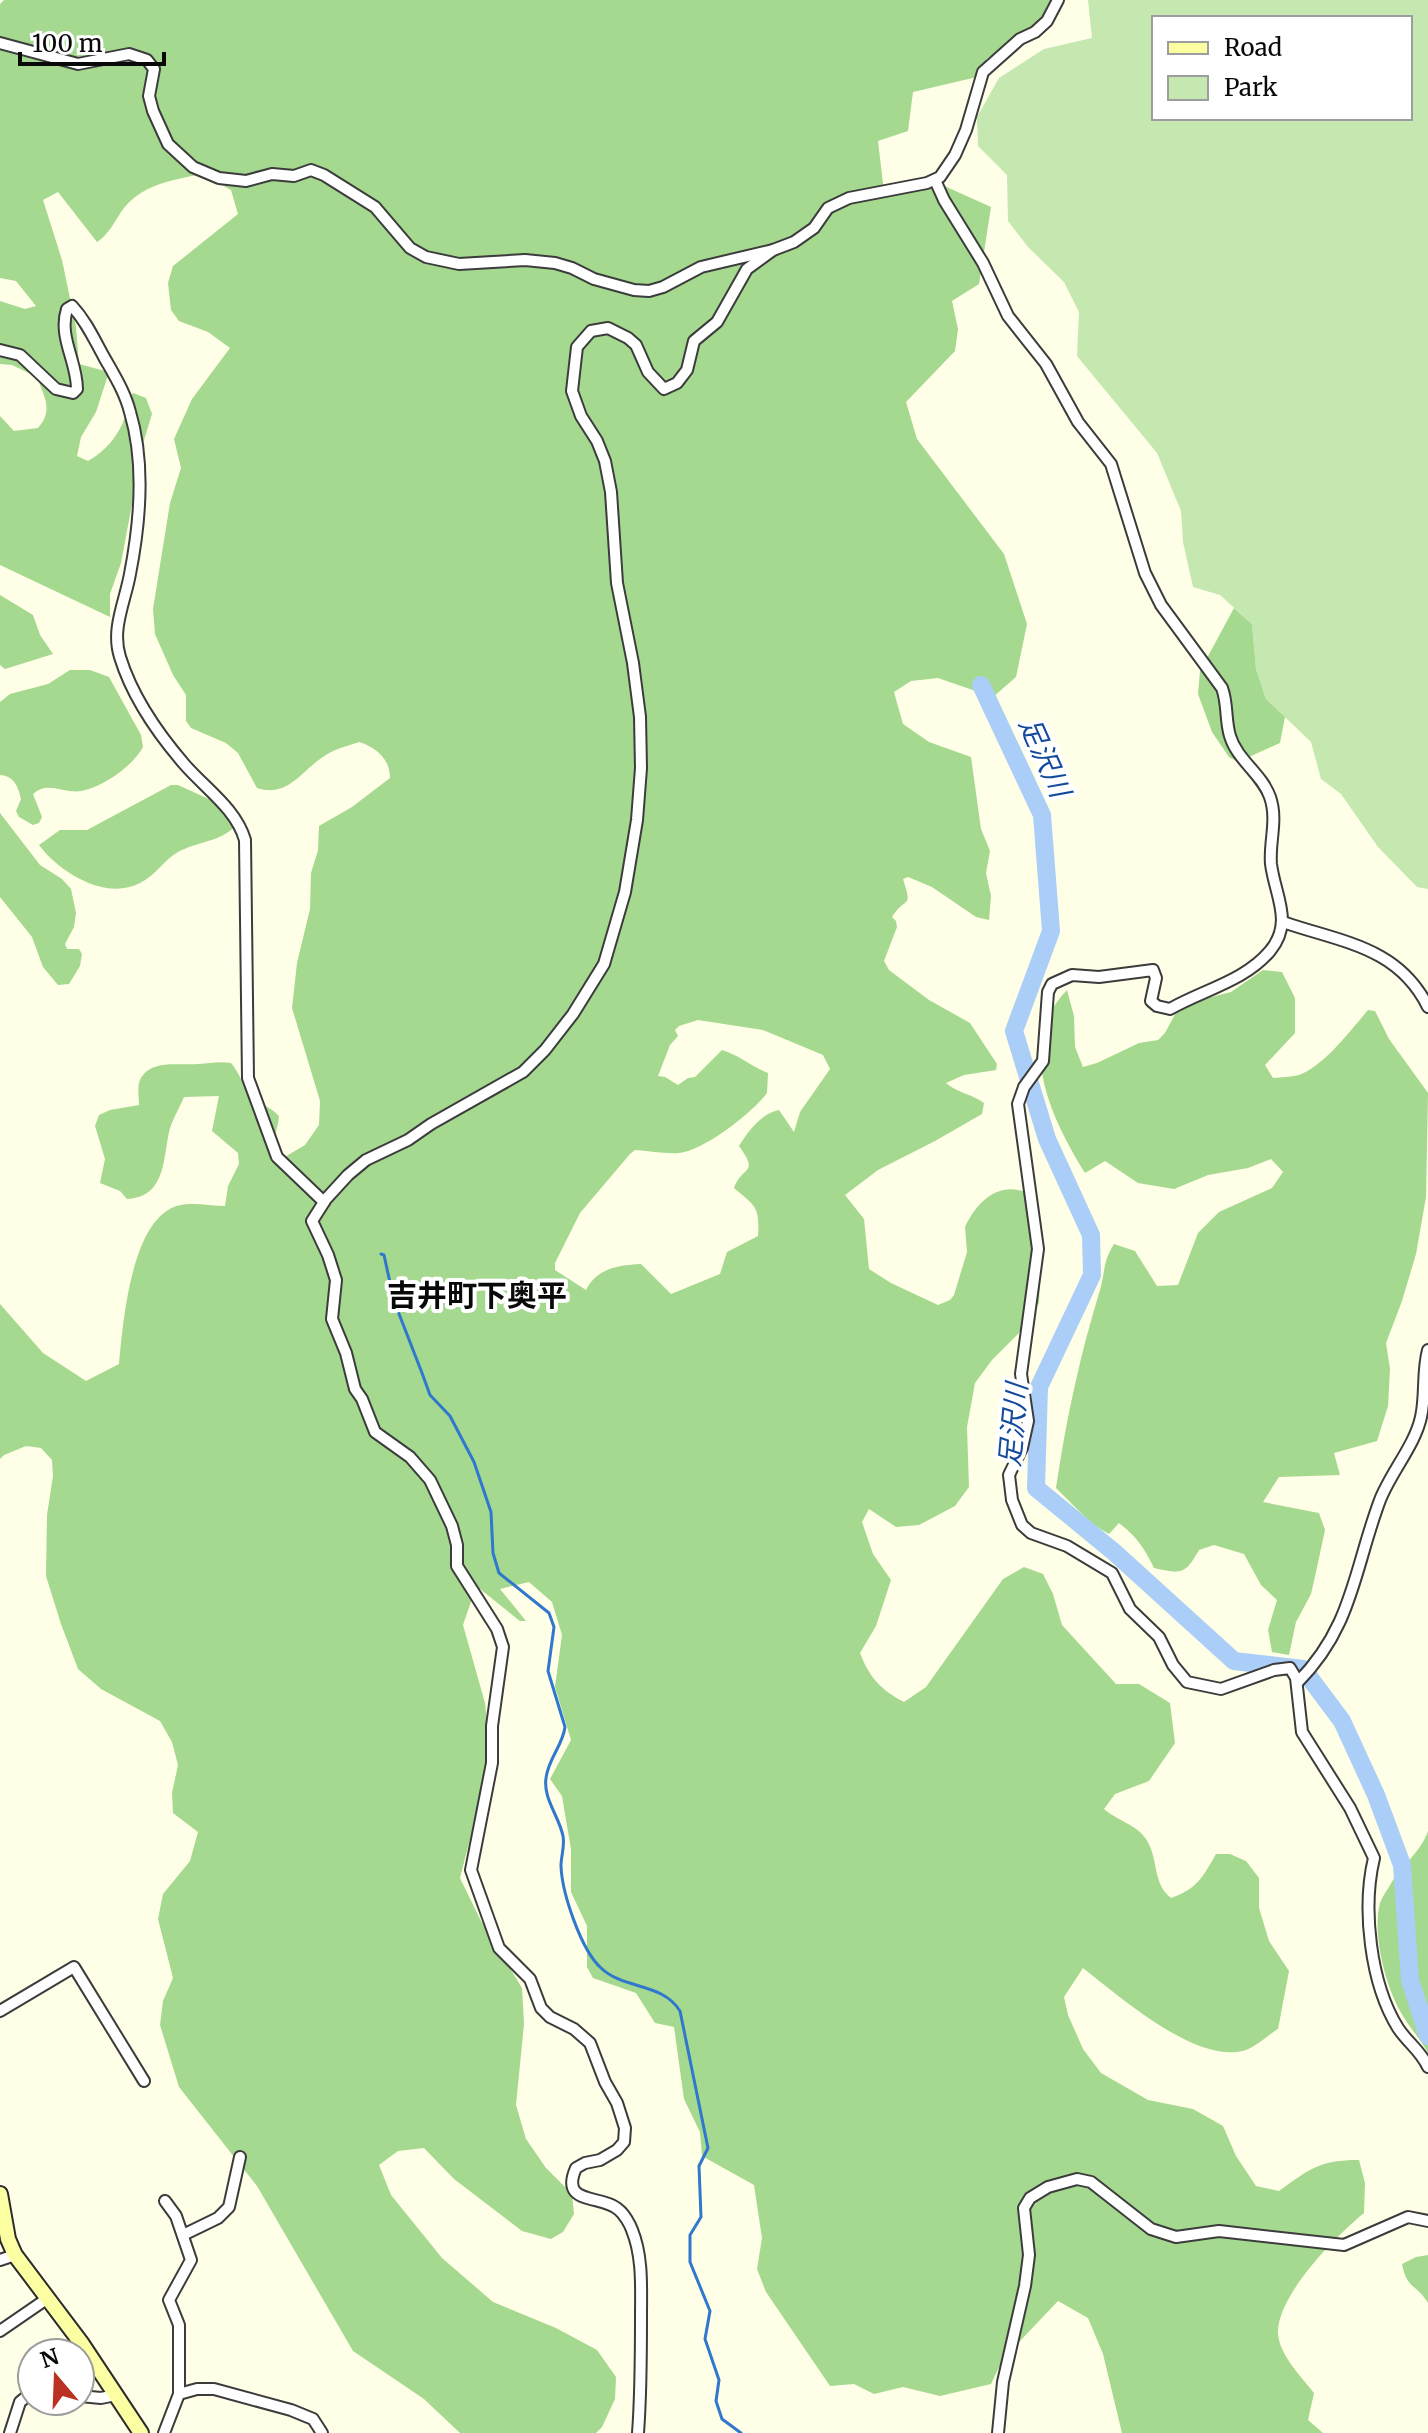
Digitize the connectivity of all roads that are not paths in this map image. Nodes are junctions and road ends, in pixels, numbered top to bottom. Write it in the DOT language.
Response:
graph roads {
  1 [pos="1058,0"];
  2 [pos="0,43"];
  3 [pos="935,180"];
  4 [pos="773,250"];
  5 [pos="0,350"];
  6 [pos="1283,922"];
  7 [pos="1428,1007"];
  8 [pos="324,1202"];
  9 [pos="1428,1350"];
  10 [pos="1297,1683"];
  11 [pos="0,2011"];
  12 [pos="1428,2067"];
  13 [pos="144,2081"];
  14 [pos="240,2157"];
  15 [pos="0,2194"];
  16 [pos="165,2201"];
  17 [pos="1428,2221"];
  18 [pos="183,2235"];
  19 [pos="5,2258"];
  20 [pos="48,2298"];
  21 [pos="0,2331"];
  22 [pos="179,2394"];
  23 [pos="116,2395"];
  24 [pos="96,2398"];
  25 [pos="141,2433"];
  26 [pos="164,2433"];
  27 [pos="322,2433"];
  28 [pos="638,2433"];
  29 [pos="998,2433"];
  1 -- 3 [label="street"];
  2 -- 4 [label="street"];
  3 -- 4 [label="street"];
  3 -- 6 [label="street"];
  4 -- 8 [label="street"];
  5 -- 8 [label="street"];
  6 -- 7 [label="street"];
  6 -- 10 [label="street"];
  8 -- 28 [label="street"];
  9 -- 10 [label="street"];
  10 -- 12 [label="street"];
  11 -- 13 [label="street"];
  14 -- 18 [label="street"];
  15 -- 19 [label="main road"];
  16 -- 18 [label="street"];
  17 -- 29 [label="street"];
  18 -- 22 [label="street"];
  19 -- 20 [label="main road"];
  20 -- 21 [label="street"];
  20 -- 23 [label="main road"];
  22 -- 26 [label="street"];
  22 -- 27 [label="street"];
  23 -- 24 [label="street"];
  23 -- 25 [label="main road"];
}
